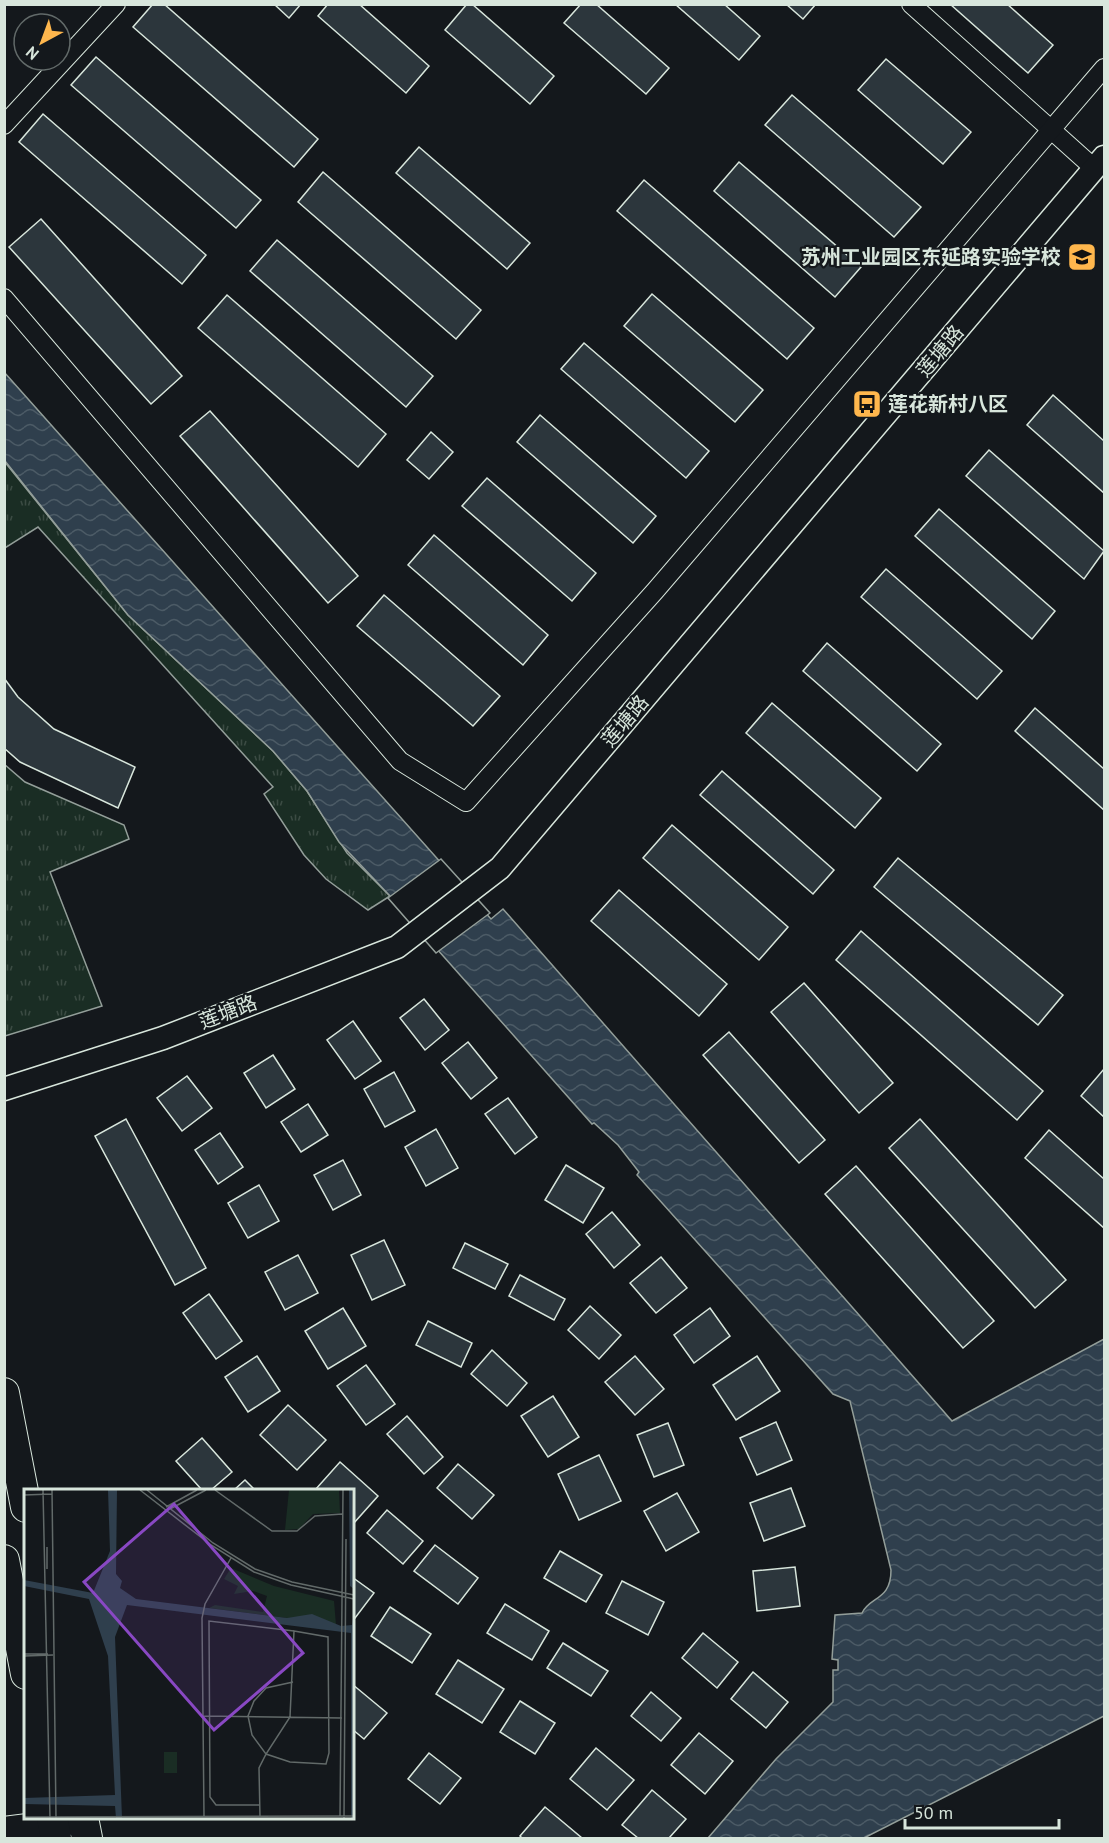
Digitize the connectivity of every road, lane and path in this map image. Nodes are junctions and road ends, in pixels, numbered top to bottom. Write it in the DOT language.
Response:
graph roads {
  1 [pos="116,4"];
  2 [pos="911,4"];
  3 [pos="1104,68"];
  4 [pos="4,125"];
  5 [pos="1052,130"];
  6 [pos="1100,163"];
  7 [pos="4,298"];
  8 [pos="4,1089"];
  9 [pos="4,1393"];
  10 [pos="24,1497"];
  11 [pos="4,1560"];
  12 [pos="24,1664"];
  13 [pos="84,1825"];
  14 [pos="54,1827"];
  15 [pos="4,1830"];
  1 -- 4 [label="street"];
  2 -- 5 [label="street"];
  3 -- 5 [label="street"];
  5 -- 6 [label="street"];
  5 -- 7 [label="street"];
  6 -- 8 [label="street, 莲塘路"];
  9 -- 10 [label="main road"];
  11 -- 12 [label="main road"];
  13 -- 14 [label="main road"];
  14 -- 15 [label="main road"];
}
